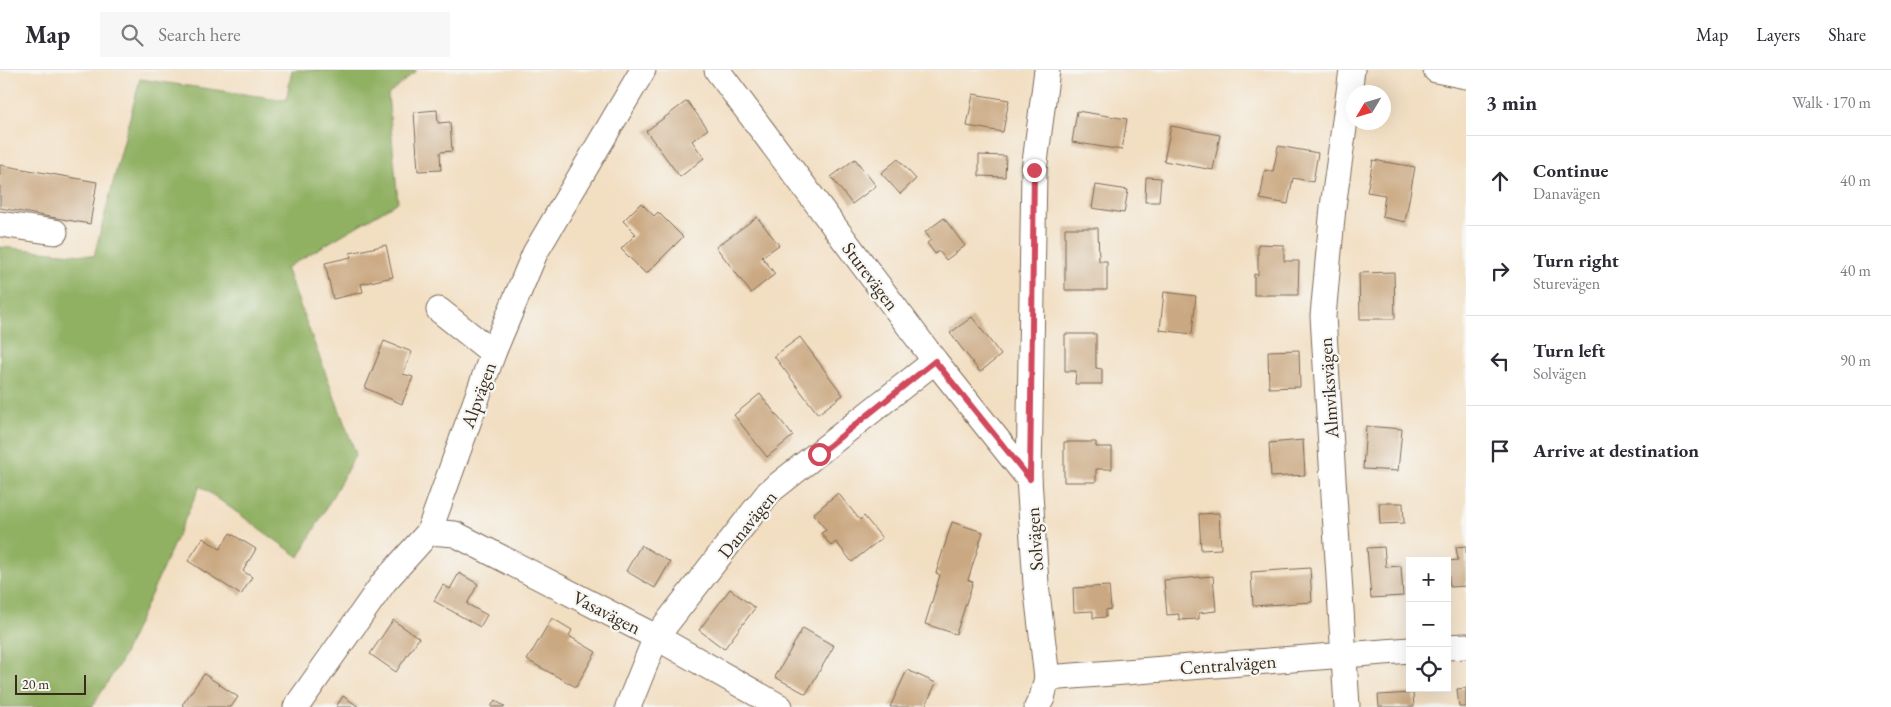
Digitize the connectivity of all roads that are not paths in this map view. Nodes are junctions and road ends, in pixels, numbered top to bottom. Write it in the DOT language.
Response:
graph roads {
  1 [pos="643,70"];
  2 [pos="717,70"];
  3 [pos="1047,70"];
  4 [pos="1352,70"];
  5 [pos="1436,70"];
  6 [pos="1466,76"];
  7 [pos="0,224"];
  8 [pos="54,232"];
  9 [pos="439,310"];
  10 [pos="493,353"];
  11 [pos="935,361"];
  12 [pos="1030,479"];
  13 [pos="429,532"];
  14 [pos="656,638"];
  15 [pos="1466,646"];
  16 [pos="1451,647"];
  17 [pos="1406,650"];
  18 [pos="1344,656"];
  19 [pos="1047,678"];
  20 [pos="296,707"];
  21 [pos="628,707"];
  22 [pos="780,707"];
  23 [pos="1037,707"];
  24 [pos="1347,707"];
  1 -- 10 [label="street, Alpvägen"];
  2 -- 11 [label="street, Sturevägen"];
  3 -- 12 [label="street, Solvägen"];
  4 -- 18 [label="street, Almviksvägen"];
  5 -- 6 [label="street"];
  7 -- 8 [label="street"];
  9 -- 10 [label="street"];
  10 -- 13 [label="street, Alpvägen"];
  11 -- 12 [label="street, Sturevägen"];
  11 -- 14 [label="street, Danavägen"];
  12 -- 19 [label="street, Solvägen"];
  13 -- 14 [label="street, Vasavägen"];
  13 -- 20 [label="street, Alpvägen"];
  14 -- 21 [label="street, Danavägen"];
  14 -- 22 [label="street, Vasavägen"];
  15 -- 16 [label="street"];
  17 -- 18 [label="street, Centralvägen"];
  18 -- 19 [label="street, Centralvägen"];
  18 -- 24 [label="street, Almviksvägen"];
  19 -- 23 [label="street, Solvägen"];
}
